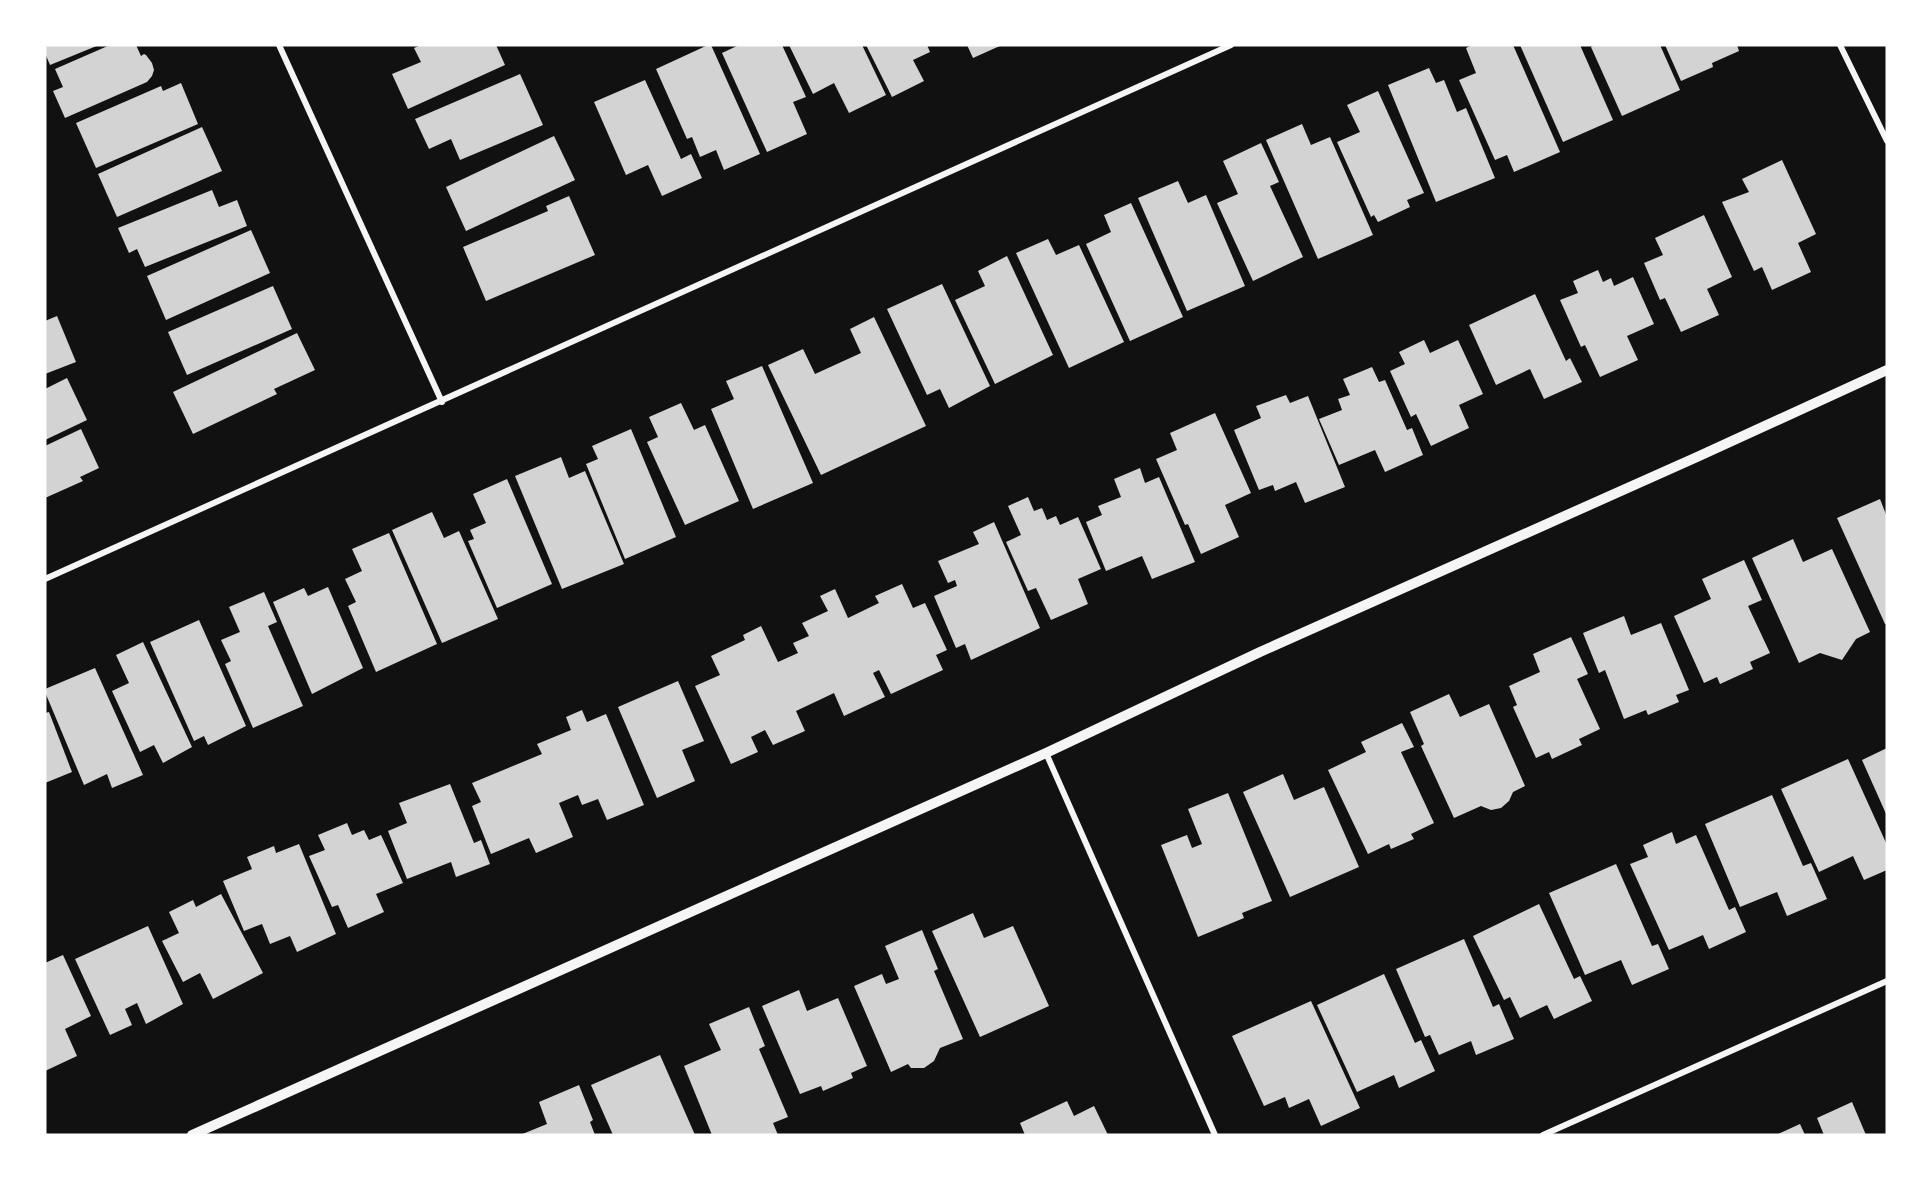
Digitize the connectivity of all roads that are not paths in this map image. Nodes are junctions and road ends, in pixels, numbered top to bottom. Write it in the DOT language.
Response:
graph roads {
  1 [pos="279,45"];
  2 [pos="1231,45"];
  3 [pos="1840,45"];
  4 [pos="1887,141"];
  5 [pos="1887,370"];
  6 [pos="442,402"];
  7 [pos="45,579"];
  8 [pos="1046,753"];
  9 [pos="1887,981"];
  10 [pos="192,1135"];
  11 [pos="1215,1135"];
  12 [pos="1543,1135"];
  1 -- 6 [label="street"];
  2 -- 6 [label="street"];
  3 -- 4 [label="street"];
  5 -- 8 [label="street"];
  6 -- 7 [label="street"];
  8 -- 10 [label="street"];
  8 -- 11 [label="street"];
  9 -- 12 [label="street"];
}
